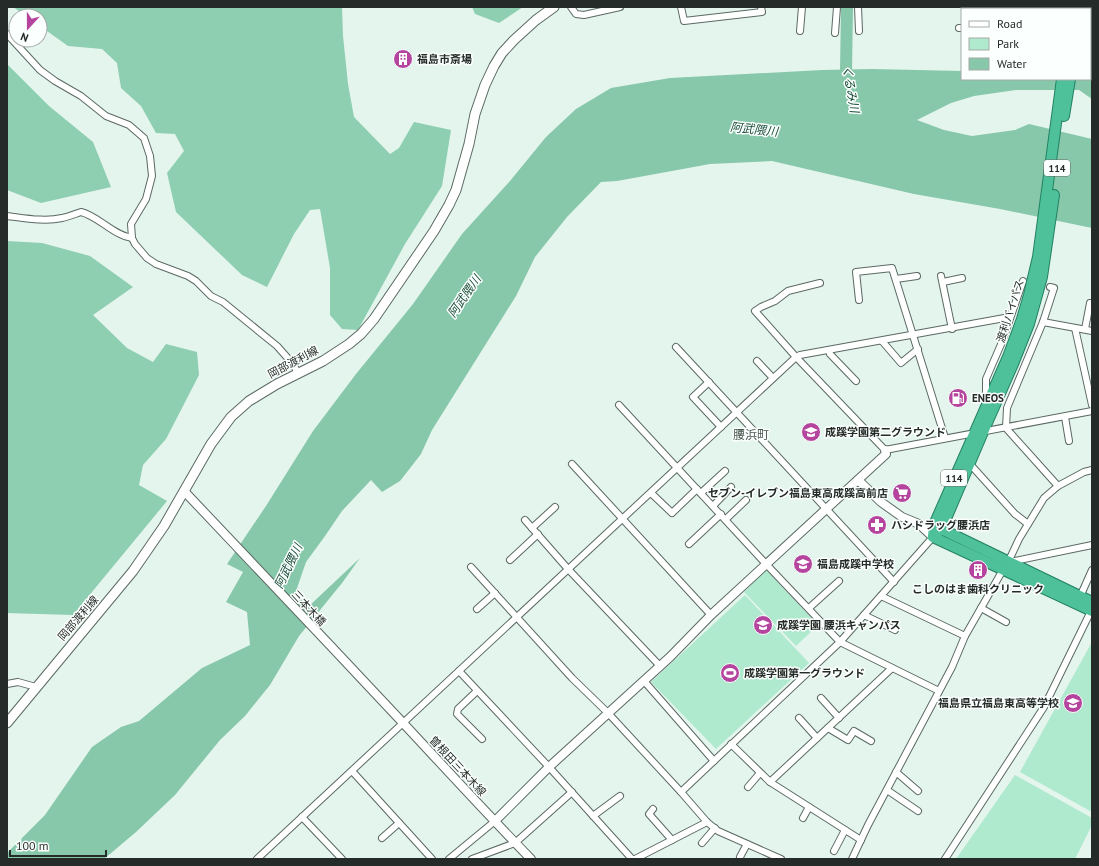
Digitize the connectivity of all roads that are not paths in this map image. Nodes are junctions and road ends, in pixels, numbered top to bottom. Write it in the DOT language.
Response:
graph roads {
  1 [pos="554,7"];
  2 [pos="571,7"];
  3 [pos="620,7"];
  4 [pos="681,7"];
  5 [pos="761,7"];
  6 [pos="802,7"];
  7 [pos="837,7"];
  8 [pos="858,7"];
  9 [pos="800,30"];
  10 [pos="859,31"];
  11 [pos="834,33"];
  12 [pos="7,34"];
  13 [pos="1062,80"];
  14 [pos="1070,80"];
  15 [pos="7,216"];
  16 [pos="132,238"];
  17 [pos="1042,257"];
  18 [pos="917,276"];
  19 [pos="962,278"];
  20 [pos="896,279"];
  21 [pos="1023,281"];
  22 [pos="820,283"];
  23 [pos="1050,287"];
  24 [pos="859,300"];
  25 [pos="1090,303"];
  26 [pos="1010,317"];
  27 [pos="1043,322"];
  28 [pos="1075,328"];
  29 [pos="952,329"];
  30 [pos="1085,329"];
  31 [pos="1092,330"];
  32 [pos="914,336"];
  33 [pos="882,341"];
  34 [pos="676,347"];
  35 [pos="918,349"];
  36 [pos="829,350"];
  37 [pos="796,357"];
  38 [pos="757,361"];
  39 [pos="298,373"];
  40 [pos="773,378"];
  41 [pos="856,381"];
  42 [pos="709,382"];
  43 [pos="619,405"];
  44 [pos="986,405"];
  45 [pos="1092,406"];
  46 [pos="1092,411"];
  47 [pos="737,412"];
  48 [pos="1065,417"];
  49 [pos="721,427"];
  50 [pos="1006,428"];
  51 [pos="978,433"];
  52 [pos="945,438"];
  53 [pos="1069,441"];
  54 [pos="885,450"];
  55 [pos="572,464"];
  56 [pos="969,464"];
  57 [pos="678,468"];
  58 [pos="1092,470"];
  59 [pos="725,471"];
  60 [pos="858,480"];
  61 [pos="1058,486"];
  62 [pos="731,487"];
  63 [pos="184,490"];
  64 [pos="699,491"];
  65 [pos="651,493"];
  66 [pos="746,500"];
  67 [pos="713,506"];
  68 [pos="555,507"];
  69 [pos="826,509"];
  70 [pos="723,517"];
  71 [pos="623,518"];
  72 [pos="525,520"];
  73 [pos="919,524"];
  74 [pos="1028,524"];
  75 [pos="938,527"];
  76 [pos="532,528"];
  77 [pos="538,534"];
  78 [pos="933,537"];
  79 [pos="689,544"];
  80 [pos="1092,545"];
  81 [pos="510,560"];
  82 [pos="1008,562"];
  83 [pos="766,564"];
  84 [pos="471,567"];
  85 [pos="568,569"];
  86 [pos="1092,570"];
  87 [pos="839,581"];
  88 [pos="894,582"];
  89 [pos="495,593"];
  90 [pos="882,596"];
  91 [pos="1079,600"];
  92 [pos="808,608"];
  93 [pos="981,608"];
  94 [pos="1092,608"];
  95 [pos="477,609"];
  96 [pos="711,615"];
  97 [pos="864,615"];
  98 [pos="516,616"];
  99 [pos="1006,622"];
  100 [pos="895,630"];
  101 [pos="965,636"];
  102 [pos="840,642"];
  103 [pos="660,666"];
  104 [pos="892,668"];
  105 [pos="459,671"];
  106 [pos="644,681"];
  107 [pos="7,684"];
  108 [pos="36,687"];
  109 [pos="369,687"];
  110 [pos="477,691"];
  111 [pos="939,691"];
  112 [pos="822,698"];
  113 [pos="608,713"];
  114 [pos="799,718"];
  115 [pos="839,718"];
  116 [pos="7,723"];
  117 [pos="404,724"];
  118 [pos="828,728"];
  119 [pos="818,738"];
  120 [pos="482,739"];
  121 [pos="871,741"];
  122 [pos="731,744"];
  123 [pos="714,761"];
  124 [pos="549,767"];
  125 [pos="352,771"];
  126 [pos="896,772"];
  127 [pos="760,773"];
  128 [pos="770,782"];
  129 [pos="748,787"];
  130 [pos="887,790"];
  131 [pos="918,791"];
  132 [pos="572,792"];
  133 [pos="681,792"];
  134 [pos="620,796"];
  135 [pos="809,807"];
  136 [pos="654,809"];
  137 [pos="918,811"];
  138 [pos="593,816"];
  139 [pos="302,817"];
  140 [pos="803,818"];
  141 [pos="495,821"];
  142 [pos="707,822"];
  143 [pos="399,823"];
  144 [pos="715,828"];
  145 [pos="845,830"];
  146 [pos="382,838"];
  147 [pos="672,840"];
  148 [pos="861,840"];
  149 [pos="515,843"];
  150 [pos="702,843"];
  151 [pos="747,844"];
  152 [pos="834,851"];
  153 [pos="486,857"];
  154 [pos="740,857"];
  155 [pos="257,859"];
  156 [pos="342,859"];
  157 [pos="432,859"];
  158 [pos="449,859"];
  159 [pos="472,859"];
  160 [pos="531,859"];
  161 [pos="634,859"];
  162 [pos="781,859"];
  163 [pos="852,859"];
  164 [pos="945,859"];
  1 -- 39 [label="main road, 岡部渡利線"];
  2 -- 3 [label="street"];
  4 -- 5 [label="street"];
  6 -- 9 [label="street"];
  7 -- 11 [label="street"];
  8 -- 10 [label="street"];
  12 -- 16 [label="street"];
  13 -- 17 [label="highway, 渡利バイパス / 114"];
  14 -- 17 [label="highway, 渡利バイパス / 114"];
  15 -- 16 [label="street"];
  16 -- 39 [label="street"];
  17 -- 44 [label="highway, 渡利バイパス / 114"];
  17 -- 51 [label="highway, 渡利バイパス / 114"];
  18 -- 20 [label="street"];
  19 -- 29 [label="street"];
  20 -- 24 [label="street"];
  20 -- 32 [label="street"];
  21 -- 26 [label="street"];
  22 -- 37 [label="street"];
  23 -- 27 [label="street"];
  25 -- 30 [label="street"];
  26 -- 29 [label="street"];
  26 -- 44 [label="street"];
  27 -- 28 [label="street"];
  27 -- 50 [label="street"];
  28 -- 30 [label="street"];
  28 -- 45 [label="street"];
  29 -- 32 [label="street"];
  30 -- 31 [label="street"];
  32 -- 33 [label="street"];
  32 -- 35 [label="street"];
  33 -- 35 [label="street"];
  33 -- 36 [label="street"];
  34 -- 42 [label="street"];
  35 -- 52 [label="street"];
  36 -- 37 [label="street"];
  36 -- 41 [label="street"];
  37 -- 40 [label="street"];
  37 -- 54 [label="street"];
  38 -- 40 [label="street"];
  39 -- 63 [label="main road, 岡部渡利線"];
  40 -- 47 [label="street"];
  42 -- 47 [label="street"];
  42 -- 49 [label="street"];
  43 -- 57 [label="street"];
  44 -- 51 [label="highway, 渡利バイパス / 114"];
  46 -- 48 [label="street"];
  47 -- 49 [label="street"];
  47 -- 69 [label="street"];
  48 -- 50 [label="street"];
  48 -- 53 [label="street"];
  49 -- 57 [label="street"];
  50 -- 51 [label="street"];
  50 -- 61 [label="street"];
  51 -- 52 [label="street"];
  51 -- 56 [label="highway, 渡利バイパス / 114"];
  51 -- 75 [label="highway, 渡利バイパス / 114"];
  52 -- 54 [label="street"];
  54 -- 60 [label="street"];
  55 -- 71 [label="street"];
  56 -- 74 [label="street"];
  56 -- 75 [label="highway, 渡利バイパス / 114"];
  57 -- 64 [label="street"];
  57 -- 65 [label="street"];
  58 -- 61 [label="street"];
  59 -- 64 [label="street"];
  60 -- 69 [label="street"];
  60 -- 73 [label="street"];
  61 -- 74 [label="street"];
  62 -- 67 [label="street"];
  63 -- 108 [label="main road, 岡部渡利線"];
  63 -- 109 [label="street, 三本木橋"];
  64 -- 65 [label="street"];
  64 -- 67 [label="street"];
  65 -- 71 [label="street"];
  66 -- 70 [label="street"];
  67 -- 70 [label="street"];
  68 -- 76 [label="street"];
  69 -- 83 [label="street"];
  69 -- 88 [label="street"];
  70 -- 79 [label="street"];
  70 -- 83 [label="street"];
  71 -- 85 [label="street"];
  71 -- 96 [label="street"];
  72 -- 76 [label="street"];
  73 -- 75 [label="street"];
  73 -- 78 [label="street"];
  74 -- 82 [label="street"];
  75 -- 78 [label="highway, 渡利バイパス / 114"];
  75 -- 82 [label="highway"];
  76 -- 77 [label="street"];
  77 -- 81 [label="street"];
  77 -- 85 [label="street"];
  78 -- 82 [label="highway"];
  78 -- 88 [label="street"];
  80 -- 82 [label="street"];
  82 -- 91 [label="highway"];
  82 -- 93 [label="street"];
  83 -- 92 [label="street"];
  83 -- 96 [label="street"];
  84 -- 89 [label="street"];
  85 -- 98 [label="street"];
  85 -- 103 [label="street"];
  86 -- 91 [label="street"];
  87 -- 92 [label="street"];
  88 -- 90 [label="street"];
  89 -- 95 [label="street"];
  89 -- 98 [label="street"];
  90 -- 97 [label="street"];
  90 -- 101 [label="street"];
  91 -- 94 [label="highway"];
  92 -- 102 [label="street"];
  93 -- 99 [label="street"];
  93 -- 101 [label="street"];
  94 -- 164 [label="street"];
  96 -- 103 [label="street"];
  97 -- 100 [label="street"];
  97 -- 102 [label="street"];
  98 -- 105 [label="street"];
  98 -- 113 [label="street"];
  101 -- 111 [label="street"];
  102 -- 104 [label="street"];
  102 -- 122 [label="street"];
  103 -- 106 [label="street"];
  104 -- 111 [label="street"];
  104 -- 115 [label="street"];
  105 -- 110 [label="street"];
  105 -- 117 [label="street"];
  106 -- 113 [label="street"];
  106 -- 123 [label="street"];
  107 -- 108 [label="street"];
  108 -- 116 [label="main road, 岡部渡利線"];
  109 -- 117 [label="street, 曽根田三本木線"];
  110 -- 120 [label="street"];
  110 -- 124 [label="street"];
  111 -- 126 [label="street"];
  112 -- 115 [label="street"];
  113 -- 124 [label="street"];
  113 -- 133 [label="street"];
  114 -- 119 [label="street"];
  115 -- 118 [label="street"];
  117 -- 125 [label="street"];
  117 -- 141 [label="street, 曽根田三本木線"];
  118 -- 119 [label="street"];
  118 -- 121 [label="street"];
  119 -- 128 [label="street"];
  122 -- 123 [label="street"];
  122 -- 127 [label="street"];
  123 -- 133 [label="street"];
  124 -- 132 [label="street"];
  124 -- 141 [label="street"];
  125 -- 139 [label="street"];
  125 -- 143 [label="street"];
  126 -- 130 [label="street"];
  126 -- 131 [label="street"];
  127 -- 128 [label="street"];
  127 -- 129 [label="street"];
  128 -- 135 [label="street"];
  130 -- 137 [label="street"];
  130 -- 148 [label="street"];
  132 -- 138 [label="street"];
  132 -- 149 [label="street"];
  133 -- 142 [label="street"];
  134 -- 138 [label="street"];
  135 -- 140 [label="street"];
  135 -- 145 [label="street"];
  136 -- 147 [label="street"];
  138 -- 161 [label="street"];
  139 -- 155 [label="street"];
  139 -- 156 [label="street"];
  141 -- 149 [label="street, 曽根田三本木線"];
  141 -- 158 [label="street"];
  142 -- 144 [label="street"];
  142 -- 147 [label="street"];
  143 -- 146 [label="street"];
  143 -- 157 [label="street"];
  144 -- 150 [label="street"];
  144 -- 151 [label="street"];
  145 -- 148 [label="street"];
  145 -- 152 [label="street"];
  147 -- 161 [label="street"];
  148 -- 163 [label="street"];
  149 -- 153 [label="street"];
  149 -- 160 [label="street, 曽根田三本木線"];
  151 -- 154 [label="street"];
  151 -- 162 [label="street"];
  153 -- 159 [label="street"];
}
